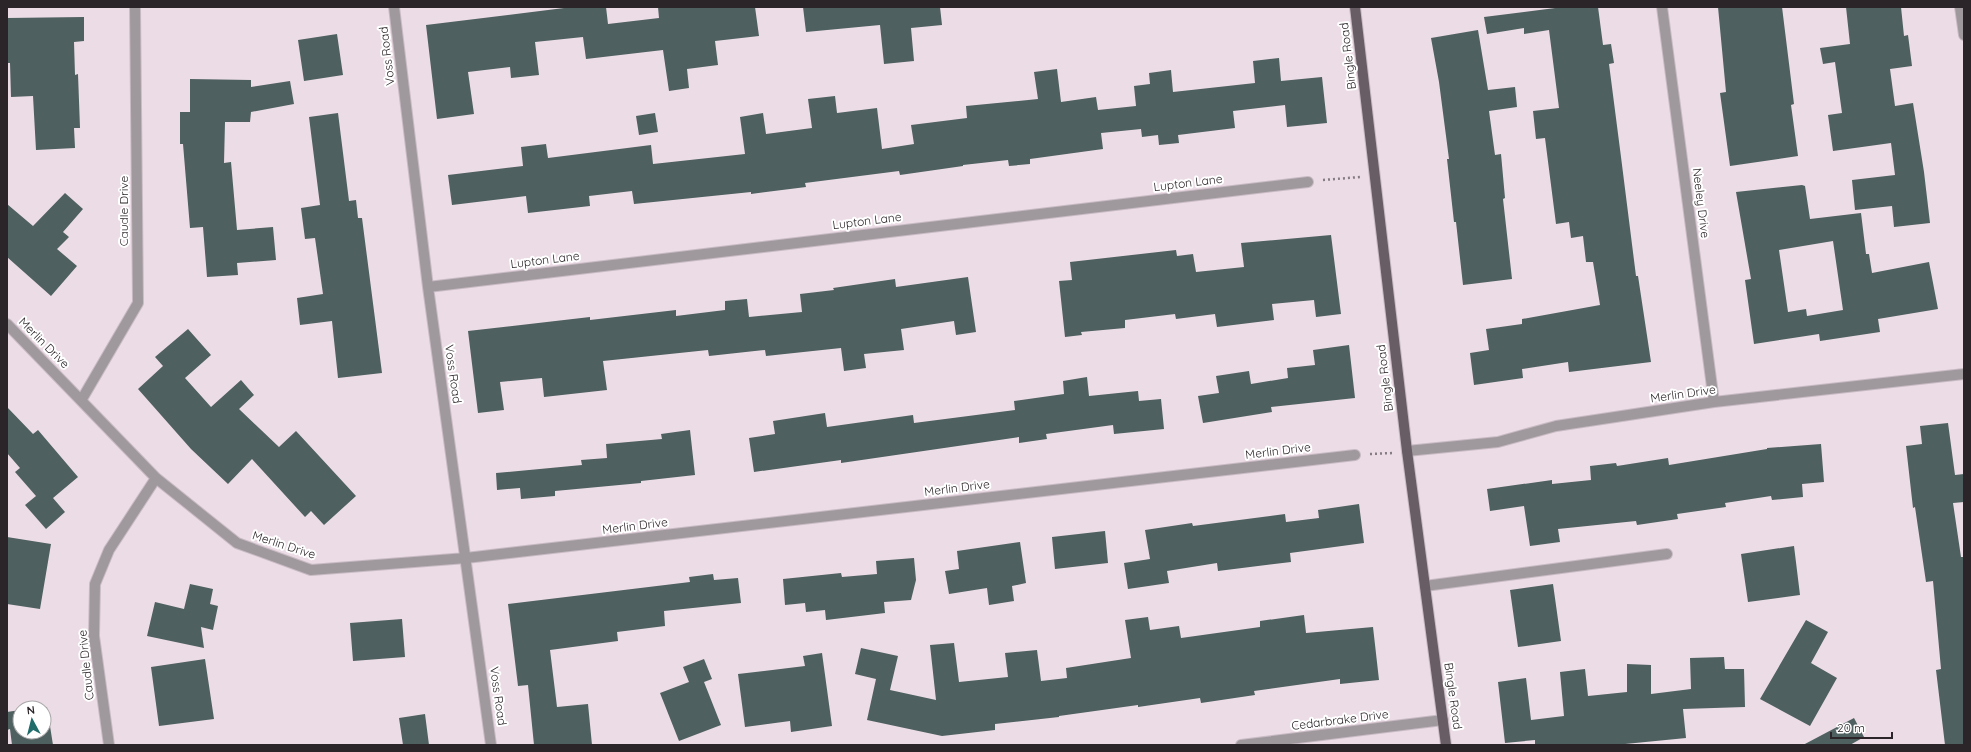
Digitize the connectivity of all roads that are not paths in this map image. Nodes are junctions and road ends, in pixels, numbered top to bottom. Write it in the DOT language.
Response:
graph roads {
  1 [pos="135,7"];
  2 [pos="394,7"];
  3 [pos="1355,7"];
  4 [pos="1662,7"];
  5 [pos="1960,7"];
  6 [pos="1964,35"];
  7 [pos="1305,182"];
  8 [pos="428,287"];
  9 [pos="7,324"];
  10 [pos="1964,374"];
  11 [pos="82,399"];
  12 [pos="1714,402"];
  13 [pos="1407,451"];
  14 [pos="1352,456"];
  15 [pos="156,478"];
  16 [pos="1667,554"];
  17 [pos="466,558"];
  18 [pos="1425,586"];
  19 [pos="1443,720"];
  20 [pos="109,745"];
  21 [pos="491,745"];
  22 [pos="1241,745"];
  23 [pos="1446,745"];
  1 -- 11 [label="street, Caudle Drive"];
  2 -- 8 [label="street, Voss Road"];
  3 -- 13 [label="main road, Bingle Road"];
  4 -- 12 [label="street, Neeley Drive"];
  5 -- 6 [label="street"];
  7 -- 8 [label="street, Lupton Lane"];
  8 -- 17 [label="street, Voss Road"];
  9 -- 11 [label="street, Merlin Drive"];
  10 -- 12 [label="street, Merlin Drive"];
  11 -- 15 [label="street, Merlin Drive"];
  12 -- 13 [label="street, Merlin Drive"];
  13 -- 18 [label="main road, Bingle Road"];
  14 -- 17 [label="street, Merlin Drive"];
  15 -- 17 [label="street, Merlin Drive"];
  15 -- 20 [label="street, Caudle Drive"];
  16 -- 18 [label="street"];
  17 -- 21 [label="street, Voss Road"];
  18 -- 19 [label="main road, Bingle Road"];
  19 -- 22 [label="street, Cedarbrake Drive"];
  19 -- 23 [label="main road, Bingle Road"];
}
